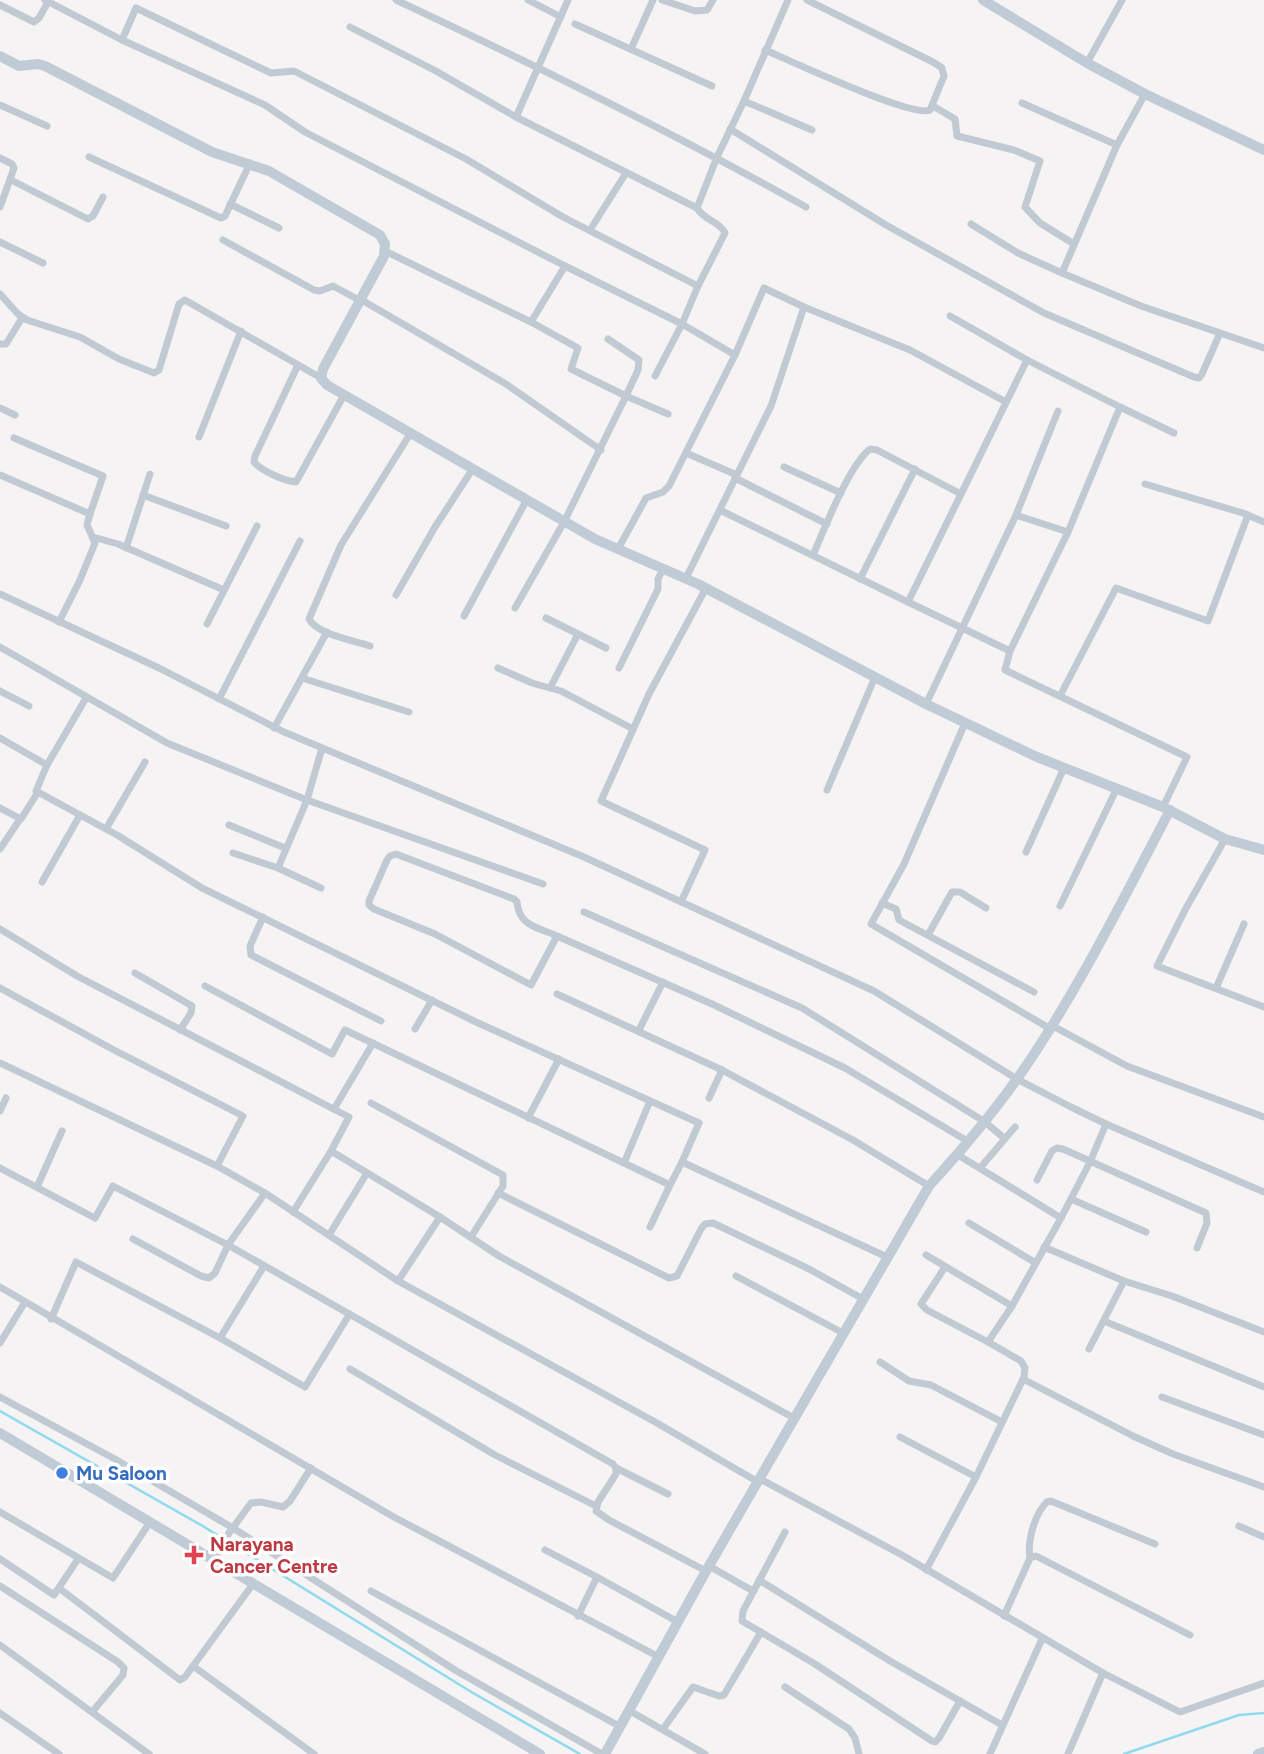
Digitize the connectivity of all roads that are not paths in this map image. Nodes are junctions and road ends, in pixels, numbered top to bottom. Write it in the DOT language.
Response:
graph roads {
  1 [pos="396,0"];
  2 [pos="528,0"];
  3 [pos="568,0"];
  4 [pos="653,0"];
  5 [pos="662,0"];
  6 [pos="713,0"];
  7 [pos="788,0"];
  8 [pos="807,0"];
  9 [pos="983,0"];
  10 [pos="1122,0"];
  11 [pos="46,1"];
  12 [pos="61,4"];
  13 [pos="0,5"];
  14 [pos="561,17"];
  15 [pos="575,24"];
  16 [pos="350,27"];
  17 [pos="122,40"];
  18 [pos="631,49"];
  19 [pos="765,51"];
  20 [pos="0,56"];
  21 [pos="1087,62"];
  22 [pos="539,67"];
  23 [pos="712,86"];
  24 [pos="1145,94"];
  25 [pos="744,101"];
  26 [pos="1022,103"];
  27 [pos="0,105"];
  28 [pos="933,106"];
  29 [pos="516,117"];
  30 [pos="47,126"];
  31 [pos="730,130"];
  32 [pos="812,130"];
  33 [pos="1117,145"];
  34 [pos="1264,150"];
  35 [pos="89,157"];
  36 [pos="717,157"];
  37 [pos="0,158"];
  38 [pos="250,163"];
  39 [pos="626,173"];
  40 [pos="11,180"];
  41 [pos="103,197"];
  42 [pos="230,204"];
  43 [pos="0,207"];
  44 [pos="806,207"];
  45 [pos="697,208"];
  46 [pos="971,224"];
  47 [pos="279,228"];
  48 [pos="590,230"];
  49 [pos="223,240"];
  50 [pos="0,242"];
  51 [pos="1074,244"];
  52 [pos="384,251"];
  53 [pos="43,263"];
  54 [pos="565,266"];
  55 [pos="1062,273"];
  56 [pos="698,286"];
  57 [pos="0,294"];
  58 [pos="360,300"];
  59 [pos="804,307"];
  60 [pos="950,316"];
  61 [pos="22,317"];
  62 [pos="531,322"];
  63 [pos="682,324"];
  64 [pos="241,331"];
  65 [pos="1220,334"];
  66 [pos="608,339"];
  67 [pos="0,344"];
  68 [pos="1264,348"];
  69 [pos="734,355"];
  70 [pos="1027,360"];
  71 [pos="298,365"];
  72 [pos="655,376"];
  73 [pos="321,378"];
  74 [pos="344,395"];
  75 [pos="626,396"];
  76 [pos="1006,401"];
  77 [pos="1120,407"];
  78 [pos="0,408"];
  79 [pos="1058,411"];
  80 [pos="668,414"];
  81 [pos="15,415"];
  82 [pos="1174,433"];
  83 [pos="410,434"];
  84 [pos="199,437"];
  85 [pos="14,438"];
  86 [pos="601,450"];
  87 [pos="686,453"];
  88 [pos="784,467"];
  89 [pos="915,469"];
  90 [pos="472,470"];
  91 [pos="150,474"];
  92 [pos="0,475"];
  93 [pos="736,476"];
  94 [pos="1144,484"];
  95 [pos="841,493"];
  96 [pos="961,494"];
  97 [pos="143,495"];
  98 [pos="526,501"];
  99 [pos="720,510"];
  100 [pos="90,514"];
  101 [pos="1016,515"];
  102 [pos="1248,515"];
  103 [pos="564,522"];
  104 [pos="1264,522"];
  105 [pos="827,524"];
  106 [pos="226,526"];
  107 [pos="257,526"];
  108 [pos="1068,532"];
  109 [pos="93,537"];
  110 [pos="300,541"];
  111 [pos="126,548"];
  112 [pos="618,549"];
  113 [pos="813,555"];
  114 [pos="663,569"];
  115 [pos="686,578"];
  116 [pos="860,579"];
  117 [pos="706,588"];
  118 [pos="224,590"];
  119 [pos="0,594"];
  120 [pos="396,596"];
  121 [pos="908,602"];
  122 [pos="515,608"];
  123 [pos="464,616"];
  124 [pos="546,618"];
  125 [pos="59,622"];
  126 [pos="207,624"];
  127 [pos="961,629"];
  128 [pos="327,632"];
  129 [pos="578,634"];
  130 [pos="370,646"];
  131 [pos="0,647"];
  132 [pos="606,648"];
  133 [pos="1010,651"];
  134 [pos="498,668"];
  135 [pos="619,668"];
  136 [pos="876,677"];
  137 [pos="302,678"];
  138 [pos="550,688"];
  139 [pos="0,691"];
  140 [pos="1060,696"];
  141 [pos="86,698"];
  142 [pos="219,699"];
  143 [pos="926,704"];
  144 [pos="29,706"];
  145 [pos="408,712"];
  146 [pos="965,723"];
  147 [pos="274,728"];
  148 [pos="633,729"];
  149 [pos="0,737"];
  150 [pos="322,748"];
  151 [pos="145,762"];
  152 [pos="47,765"];
  153 [pos="1065,768"];
  154 [pos="1117,789"];
  155 [pos="827,790"];
  156 [pos="38,792"];
  157 [pos="307,800"];
  158 [pos="0,808"];
  159 [pos="1166,808"];
  160 [pos="80,815"];
  161 [pos="20,819"];
  162 [pos="229,825"];
  163 [pos="106,829"];
  164 [pos="1225,839"];
  165 [pos="285,848"];
  166 [pos="0,849"];
  167 [pos="1264,850"];
  168 [pos="1026,852"];
  169 [pos="233,853"];
  170 [pos="278,868"];
  171 [pos="42,882"];
  172 [pos="543,884"];
  173 [pos="321,888"];
  174 [pos="681,902"];
  175 [pos="882,903"];
  176 [pos="1060,906"];
  177 [pos="986,908"];
  178 [pos="584,912"];
  179 [pos="263,917"];
  180 [pos="1244,924"];
  181 [pos="0,929"];
  182 [pos="928,935"];
  183 [pos="557,936"];
  184 [pos="135,973"];
  185 [pos="663,982"];
  186 [pos="205,986"];
  187 [pos="0,988"];
  188 [pos="1216,988"];
  189 [pos="1034,992"];
  190 [pos="557,994"];
  191 [pos="432,1000"];
  192 [pos="1264,1007"];
  193 [pos="381,1021"];
  194 [pos="1050,1026"];
  195 [pos="415,1029"];
  196 [pos="180,1030"];
  197 [pos="639,1030"];
  198 [pos="373,1043"];
  199 [pos="559,1059"];
  200 [pos="0,1063"];
  201 [pos="722,1070"];
  202 [pos="1017,1079"];
  203 [pos="6,1098"];
  204 [pos="709,1098"];
  205 [pos="650,1101"];
  206 [pos="371,1103"];
  207 [pos="334,1109"];
  208 [pos="0,1111"];
  209 [pos="1264,1117"];
  210 [pos="528,1118"];
  211 [pos="985,1122"];
  212 [pos="1106,1125"];
  213 [pos="1015,1127"];
  214 [pos="62,1131"];
  215 [pos="1004,1138"];
  216 [pos="969,1142"];
  217 [pos="331,1152"];
  218 [pos="958,1155"];
  219 [pos="682,1162"];
  220 [pos="1090,1162"];
  221 [pos="624,1163"];
  222 [pos="217,1166"];
  223 [pos="0,1168"];
  224 [pos="980,1168"];
  225 [pos="367,1173"];
  226 [pos="1037,1180"];
  227 [pos="670,1185"];
  228 [pos="929,1186"];
  229 [pos="37,1187"];
  230 [pos="1264,1192"];
  231 [pos="265,1193"];
  232 [pos="498,1193"];
  233 [pos="1071,1199"];
  234 [pos="293,1212"];
  235 [pos="440,1217"];
  236 [pos="1061,1218"];
  237 [pos="969,1223"];
  238 [pos="650,1227"];
  239 [pos="1146,1232"];
  240 [pos="328,1236"];
  241 [pos="471,1237"];
  242 [pos="133,1239"];
  243 [pos="228,1245"];
  244 [pos="1044,1247"];
  245 [pos="1197,1248"];
  246 [pos="926,1255"];
  247 [pos="887,1257"];
  248 [pos="1036,1263"];
  249 [pos="264,1266"];
  250 [pos="945,1266"];
  251 [pos="736,1276"];
  252 [pos="398,1281"];
  253 [pos="1124,1281"];
  254 [pos="0,1287"];
  255 [pos="863,1299"];
  256 [pos="25,1302"];
  257 [pos="1012,1306"];
  258 [pos="349,1315"];
  259 [pos="51,1319"];
  260 [pos="1104,1321"];
  261 [pos="1264,1332"];
  262 [pos="843,1333"];
  263 [pos="220,1338"];
  264 [pos="0,1342"];
  265 [pos="988,1342"];
  266 [pos="1089,1349"];
  267 [pos="880,1362"];
  268 [pos="350,1369"];
  269 [pos="1023,1379"];
  270 [pos="1264,1387"];
  271 [pos="0,1397"];
  272 [pos="1162,1397"];
  273 [pos="794,1418"];
  274 [pos="1002,1422"];
  275 [pos="0,1433"];
  276 [pos="1264,1435"];
  277 [pos="900,1437"];
  278 [pos="311,1468"];
  279 [pos="616,1468"];
  280 [pos="976,1477"];
  281 [pos="759,1480"];
  282 [pos="1264,1487"];
  283 [pos="668,1494"];
  284 [pos="596,1506"];
  285 [pos="0,1512"];
  286 [pos="150,1522"];
  287 [pos="1239,1526"];
  288 [pos="231,1531"];
  289 [pos="785,1532"];
  290 [pos="1264,1537"];
  291 [pos="1156,1544"];
  292 [pos="545,1550"];
  293 [pos="1030,1558"];
  294 [pos="0,1559"];
  295 [pos="78,1559"];
  296 [pos="214,1560"];
  297 [pos="707,1569"];
  298 [pos="926,1570"];
  299 [pos="597,1577"];
  300 [pos="759,1580"];
  301 [pos="253,1584"];
  302 [pos="0,1586"];
  303 [pos="59,1588"];
  304 [pos="370,1591"];
  305 [pos="753,1591"];
  306 [pos="578,1616"];
  307 [pos="1004,1616"];
  308 [pos="678,1622"];
  309 [pos="761,1632"];
  310 [pos="1190,1635"];
  311 [pos="1042,1639"];
  312 [pos="0,1644"];
  313 [pos="659,1657"];
  314 [pos="192,1666"];
  315 [pos="1103,1673"];
  316 [pos="1264,1684"];
  317 [pos="785,1687"];
  318 [pos="960,1701"];
  319 [pos="630,1711"];
  320 [pos="93,1712"];
  321 [pos="0,1713"];
  322 [pos="1002,1725"];
  323 [pos="621,1727"];
  324 [pos="663,1729"];
  325 [pos="1264,1752"];
  326 [pos="60,1754"];
  327 [pos="149,1754"];
  328 [pos="314,1754"];
  329 [pos="540,1754"];
  330 [pos="603,1754"];
  331 [pos="705,1754"];
  332 [pos="859,1754"];
  333 [pos="990,1754"];
  334 [pos="1068,1754"];
  335 [pos="1258,1754"];
  1 -- 22 [label="street"];
  2 -- 14 [label="street"];
  3 -- 14 [label="street"];
  4 -- 18 [label="street"];
  5 -- 6 [label="street"];
  7 -- 19 [label="street"];
  8 -- 28 [label="street"];
  9 -- 21 [label="street"];
  10 -- 21 [label="street"];
  11 -- 12 [label="street"];
  11 -- 13 [label="street"];
  12 -- 17 [label="street"];
  14 -- 22 [label="street"];
  15 -- 18 [label="street"];
  16 -- 29 [label="street"];
  17 -- 48 [label="street"];
  17 -- 54 [label="street"];
  18 -- 23 [label="street"];
  19 -- 25 [label="street"];
  19 -- 28 [label="street"];
  20 -- 38 [label="street"];
  21 -- 24 [label="street"];
  22 -- 29 [label="street"];
  22 -- 36 [label="street"];
  24 -- 33 [label="street"];
  24 -- 34 [label="street"];
  25 -- 31 [label="street"];
  25 -- 32 [label="street"];
  26 -- 33 [label="street"];
  27 -- 30 [label="street"];
  28 -- 51 [label="street"];
  29 -- 39 [label="street"];
  31 -- 36 [label="street"];
  31 -- 65 [label="street"];
  33 -- 51 [label="street"];
  35 -- 42 [label="street"];
  36 -- 44 [label="street"];
  36 -- 45 [label="street"];
  37 -- 40 [label="street"];
  38 -- 42 [label="street"];
  38 -- 52 [label="street"];
  39 -- 45 [label="street"];
  39 -- 48 [label="street"];
  40 -- 41 [label="street"];
  40 -- 43 [label="street"];
  42 -- 47 [label="street"];
  45 -- 56 [label="street"];
  46 -- 55 [label="street"];
  48 -- 56 [label="street"];
  49 -- 58 [label="street"];
  50 -- 53 [label="street"];
  51 -- 55 [label="street"];
  52 -- 58 [label="street"];
  52 -- 62 [label="street"];
  54 -- 62 [label="street"];
  54 -- 63 [label="street"];
  55 -- 65 [label="street"];
  56 -- 63 [label="street"];
  57 -- 61 [label="street"];
  58 -- 73 [label="street"];
  58 -- 86 [label="street"];
  59 -- 69 [label="street"];
  59 -- 76 [label="street"];
  59 -- 93 [label="street"];
  60 -- 70 [label="street"];
  61 -- 64 [label="street"];
  61 -- 67 [label="street"];
  62 -- 75 [label="street"];
  63 -- 69 [label="street"];
  63 -- 72 [label="street"];
  64 -- 71 [label="street"];
  64 -- 84 [label="street"];
  65 -- 68 [label="street"];
  66 -- 75 [label="street"];
  69 -- 87 [label="street"];
  70 -- 76 [label="street"];
  70 -- 77 [label="street"];
  71 -- 73 [label="street"];
  71 -- 74 [label="street"];
  73 -- 74 [label="street"];
  74 -- 83 [label="street"];
  75 -- 80 [label="street"];
  75 -- 86 [label="street"];
  76 -- 96 [label="street"];
  77 -- 82 [label="street"];
  77 -- 108 [label="street"];
  78 -- 81 [label="street"];
  79 -- 101 [label="street"];
  83 -- 90 [label="street"];
  83 -- 128 [label="street"];
  85 -- 100 [label="street"];
  86 -- 103 [label="street"];
  87 -- 93 [label="street"];
  87 -- 112 [label="street"];
  88 -- 95 [label="street"];
  89 -- 95 [label="street"];
  89 -- 96 [label="street"];
  89 -- 116 [label="street"];
  90 -- 98 [label="street"];
  90 -- 120 [label="street"];
  91 -- 97 [label="street"];
  92 -- 100 [label="street"];
  93 -- 99 [label="street"];
  93 -- 105 [label="street"];
  94 -- 102 [label="street"];
  95 -- 105 [label="street"];
  96 -- 121 [label="street"];
  97 -- 106 [label="street"];
  97 -- 111 [label="street"];
  98 -- 103 [label="street"];
  98 -- 123 [label="street"];
  99 -- 113 [label="street"];
  99 -- 115 [label="street"];
  100 -- 109 [label="street"];
  101 -- 108 [label="street"];
  101 -- 127 [label="street"];
  102 -- 104 [label="street"];
  102 -- 140 [label="street"];
  103 -- 112 [label="street"];
  103 -- 122 [label="street"];
  105 -- 113 [label="street"];
  107 -- 118 [label="street"];
  108 -- 133 [label="street"];
  109 -- 111 [label="street"];
  109 -- 125 [label="street"];
  110 -- 142 [label="street"];
  111 -- 118 [label="street"];
  112 -- 114 [label="street"];
  113 -- 116 [label="street"];
  114 -- 115 [label="street"];
  114 -- 135 [label="street"];
  115 -- 117 [label="street"];
  116 -- 121 [label="street"];
  117 -- 136 [label="street"];
  117 -- 148 [label="street"];
  118 -- 126 [label="street"];
  119 -- 125 [label="street"];
  121 -- 127 [label="street"];
  124 -- 129 [label="street"];
  125 -- 142 [label="street"];
  127 -- 133 [label="street"];
  127 -- 143 [label="street"];
  128 -- 130 [label="street"];
  128 -- 137 [label="street"];
  129 -- 132 [label="street"];
  129 -- 138 [label="street"];
  131 -- 141 [label="street"];
  133 -- 140 [label="street"];
  134 -- 138 [label="street"];
  136 -- 143 [label="street"];
  136 -- 155 [label="street"];
  137 -- 145 [label="street"];
  137 -- 147 [label="street"];
  138 -- 148 [label="street"];
  139 -- 144 [label="street"];
  140 -- 159 [label="street"];
  141 -- 152 [label="street"];
  141 -- 157 [label="street"];
  142 -- 147 [label="street"];
  143 -- 146 [label="street"];
  146 -- 153 [label="street"];
  146 -- 175 [label="street"];
  147 -- 150 [label="street"];
  148 -- 174 [label="street"];
  149 -- 152 [label="street"];
  150 -- 157 [label="street"];
  150 -- 174 [label="street"];
  151 -- 163 [label="street"];
  152 -- 156 [label="street"];
  153 -- 154 [label="street"];
  153 -- 168 [label="street"];
  154 -- 159 [label="street"];
  154 -- 176 [label="street"];
  156 -- 160 [label="street"];
  156 -- 161 [label="street"];
  157 -- 165 [label="street"];
  157 -- 172 [label="street"];
  158 -- 161 [label="street"];
  159 -- 164 [label="street"];
  159 -- 194 [label="street"];
  160 -- 163 [label="street"];
  160 -- 171 [label="street"];
  161 -- 166 [label="street"];
  162 -- 165 [label="street"];
  163 -- 179 [label="street"];
  164 -- 167 [label="street"];
  164 -- 188 [label="street"];
  165 -- 170 [label="street"];
  169 -- 170 [label="street"];
  170 -- 173 [label="street"];
  174 -- 202 [label="street"];
  175 -- 182 [label="street"];
  175 -- 194 [label="street"];
  177 -- 182 [label="street"];
  178 -- 211 [label="street"];
  179 -- 191 [label="street"];
  179 -- 193 [label="street"];
  180 -- 188 [label="street"];
  181 -- 196 [label="street"];
  182 -- 189 [label="street"];
  183 -- 183 [label="street"];
  183 -- 185 [label="street"];
  184 -- 196 [label="street"];
  185 -- 197 [label="street"];
  185 -- 216 [label="street"];
  186 -- 198 [label="street"];
  187 -- 222 [label="street"];
  188 -- 192 [label="street"];
  190 -- 197 [label="street"];
  191 -- 195 [label="street"];
  191 -- 199 [label="street"];
  194 -- 202 [label="street"];
  194 -- 209 [label="street"];
  196 -- 207 [label="street"];
  197 -- 201 [label="street"];
  198 -- 207 [label="street"];
  198 -- 210 [label="street"];
  199 -- 205 [label="street"];
  199 -- 210 [label="street"];
  200 -- 222 [label="street"];
  201 -- 204 [label="street"];
  201 -- 228 [label="street"];
  202 -- 211 [label="street"];
  202 -- 212 [label="street"];
  203 -- 208 [label="street"];
  205 -- 219 [label="street"];
  205 -- 221 [label="street"];
  206 -- 232 [label="street"];
  207 -- 217 [label="street"];
  210 -- 221 [label="street"];
  211 -- 215 [label="street"];
  211 -- 216 [label="street"];
  212 -- 220 [label="street"];
  212 -- 230 [label="street"];
  213 -- 215 [label="street"];
  214 -- 229 [label="street"];
  215 -- 224 [label="street"];
  216 -- 218 [label="street"];
  217 -- 225 [label="street"];
  217 -- 234 [label="street"];
  218 -- 224 [label="street"];
  218 -- 228 [label="street"];
  219 -- 227 [label="street"];
  219 -- 247 [label="street"];
  220 -- 226 [label="street"];
  220 -- 233 [label="street"];
  220 -- 245 [label="street"];
  221 -- 227 [label="street"];
  222 -- 231 [label="street"];
  223 -- 229 [label="street"];
  224 -- 236 [label="street"];
  225 -- 235 [label="street"];
  225 -- 240 [label="street"];
  227 -- 238 [label="street"];
  228 -- 247 [label="street"];
  229 -- 243 [label="street"];
  231 -- 234 [label="street"];
  231 -- 243 [label="street"];
  232 -- 241 [label="street"];
  232 -- 255 [label="street"];
  233 -- 236 [label="street"];
  233 -- 239 [label="street"];
  234 -- 240 [label="street"];
  235 -- 241 [label="street"];
  235 -- 252 [label="street"];
  236 -- 244 [label="street"];
  237 -- 248 [label="street"];
  240 -- 252 [label="street"];
  241 -- 273 [label="street"];
  242 -- 243 [label="street"];
  243 -- 249 [label="street"];
  244 -- 248 [label="street"];
  244 -- 253 [label="street"];
  246 -- 250 [label="street"];
  247 -- 255 [label="street"];
  248 -- 257 [label="street"];
  249 -- 258 [label="street"];
  249 -- 263 [label="street"];
  250 -- 257 [label="street"];
  250 -- 265 [label="street"];
  251 -- 262 [label="street"];
  252 -- 281 [label="street"];
  253 -- 260 [label="street"];
  253 -- 261 [label="street"];
  254 -- 256 [label="street"];
  255 -- 262 [label="street"];
  256 -- 259 [label="street"];
  256 -- 264 [label="street"];
  257 -- 265 [label="street"];
  258 -- 263 [label="street"];
  258 -- 279 [label="street"];
  259 -- 263 [label="street"];
  259 -- 278 [label="street"];
  260 -- 266 [label="street"];
  260 -- 270 [label="street"];
  262 -- 273 [label="street"];
  265 -- 269 [label="street"];
  267 -- 274 [label="street"];
  268 -- 284 [label="street"];
  269 -- 274 [label="street"];
  269 -- 282 [label="street"];
  271 -- 288 [label="street"];
  272 -- 276 [label="street"];
  273 -- 281 [label="street"];
  274 -- 280 [label="street"];
  275 -- 286 [label="street"];
  277 -- 280 [label="street"];
  278 -- 288 [label="street"];
  278 -- 306 [label="street"];
  279 -- 283 [label="street"];
  279 -- 284 [label="street"];
  280 -- 298 [label="street"];
  281 -- 297 [label="street"];
  281 -- 298 [label="street"];
  284 -- 297 [label="street"];
  285 -- 295 [label="street"];
  286 -- 295 [label="street"];
  286 -- 296 [label="street"];
  287 -- 290 [label="street"];
  288 -- 296 [label="street"];
  288 -- 330 [label="street"];
  289 -- 300 [label="street"];
  291 -- 293 [label="street"];
  292 -- 299 [label="street"];
  293 -- 307 [label="street"];
  293 -- 310 [label="street"];
  294 -- 303 [label="street"];
  295 -- 303 [label="street"];
  296 -- 301 [label="street"];
  297 -- 305 [label="street"];
  297 -- 308 [label="street"];
  298 -- 307 [label="street"];
  299 -- 306 [label="street"];
  299 -- 308 [label="street"];
  300 -- 305 [label="street"];
  300 -- 318 [label="street"];
  301 -- 314 [label="street"];
  301 -- 329 [label="street"];
  302 -- 320 [label="street"];
  303 -- 314 [label="street"];
  304 -- 323 [label="street"];
  305 -- 309 [label="street"];
  306 -- 313 [label="street"];
  307 -- 311 [label="street"];
  308 -- 313 [label="street"];
  309 -- 318 [label="street"];
  309 -- 324 [label="street"];
  311 -- 315 [label="street"];
  311 -- 322 [label="street"];
  312 -- 320 [label="street"];
  313 -- 319 [label="street"];
  314 -- 328 [label="street"];
  315 -- 316 [label="street"];
  315 -- 334 [label="street"];
  317 -- 332 [label="street"];
  318 -- 322 [label="street"];
  319 -- 323 [label="street"];
  319 -- 324 [label="street"];
  320 -- 327 [label="street"];
  321 -- 326 [label="street"];
  322 -- 333 [label="street"];
  323 -- 330 [label="street"];
  324 -- 331 [label="street"];
  325 -- 335 [label="street"];
}
